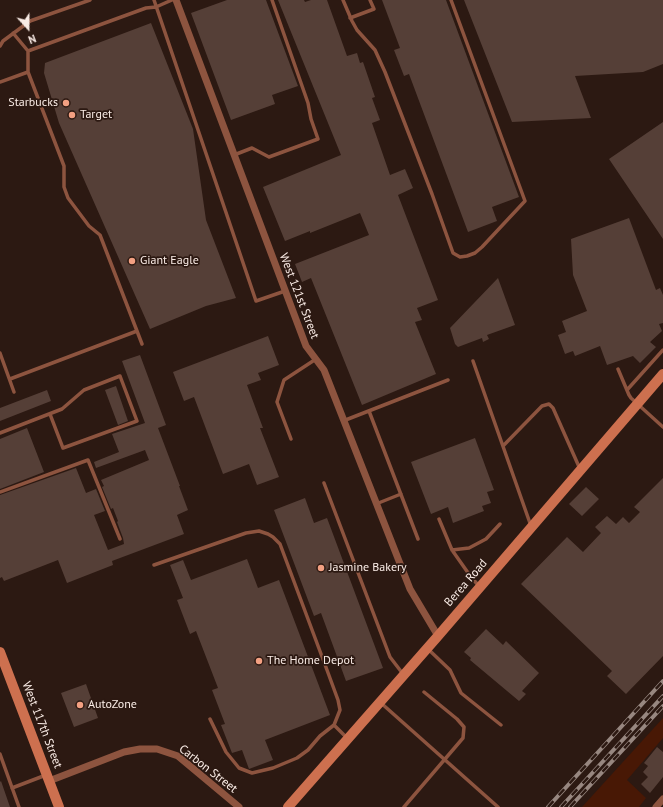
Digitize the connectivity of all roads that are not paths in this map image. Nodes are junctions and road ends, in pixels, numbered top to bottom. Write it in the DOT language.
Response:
graph roads {
  1 [pos="90,0"];
  2 [pos="154,0"];
  3 [pos="172,0"];
  4 [pos="176,0"];
  5 [pos="272,0"];
  6 [pos="343,0"];
  7 [pos="370,0"];
  8 [pos="451,0"];
  9 [pos="156,7"];
  10 [pos="350,18"];
  11 [pos="13,33"];
  12 [pos="0,46"];
  13 [pos="28,51"];
  14 [pos="28,72"];
  15 [pos="0,82"];
  16 [pos="234,155"];
  17 [pos="285,291"];
  18 [pos="137,331"];
  19 [pos="142,344"];
  20 [pos="663,350"];
  21 [pos="0,353"];
  22 [pos="316,359"];
  23 [pos="1,360"];
  24 [pos="473,361"];
  25 [pos="618,369"];
  26 [pos="10,379"];
  27 [pos="662,379"];
  28 [pos="448,380"];
  29 [pos="627,390"];
  30 [pos="14,392"];
  31 [pos="637,404"];
  32 [pos="369,411"];
  33 [pos="50,414"];
  34 [pos="344,421"];
  35 [pos="663,427"];
  36 [pos="0,433"];
  37 [pos="290,439"];
  38 [pos="502,446"];
  39 [pos="580,470"];
  40 [pos="324,483"];
  41 [pos="0,492"];
  42 [pos="401,494"];
  43 [pos="376,504"];
  44 [pos="439,519"];
  45 [pos="500,524"];
  46 [pos="531,527"];
  47 [pos="120,539"];
  48 [pos="418,539"];
  49 [pos="452,550"];
  50 [pos="154,565"];
  51 [pos="480,587"];
  52 [pos="438,636"];
  53 [pos="427,649"];
  54 [pos="0,652"];
  55 [pos="404,675"];
  56 [pos="424,692"];
  57 [pos="380,702"];
  58 [pos="210,720"];
  59 [pos="334,725"];
  60 [pos="501,725"];
  61 [pos="348,738"];
  62 [pos="0,754"];
  63 [pos="444,760"];
  64 [pos="48,778"];
  65 [pos="12,788"];
  66 [pos="663,799"];
  67 [pos="19,807"];
  68 [pos="59,807"];
  69 [pos="239,807"];
  70 [pos="288,807"];
  71 [pos="404,807"];
  72 [pos="498,807"];
  73 [pos="656,807"];
  1 -- 11 [label="lane"];
  2 -- 9 [label="lane"];
  3 -- 9 [label="lane"];
  4 -- 16 [label="street, West 121st Street"];
  5 -- 16 [label="lane"];
  6 -- 10 [label="lane"];
  7 -- 10 [label="lane"];
  8 -- 10 [label="lane"];
  9 -- 13 [label="lane"];
  9 -- 17 [label="lane"];
  11 -- 12 [label="lane"];
  11 -- 13 [label="lane"];
  13 -- 14 [label="lane"];
  14 -- 15 [label="lane"];
  14 -- 18 [label="lane"];
  16 -- 17 [label="street, West 121st Street"];
  17 -- 22 [label="street, West 121st Street"];
  18 -- 19 [label="lane"];
  18 -- 26 [label="lane"];
  20 -- 29 [label="lane"];
  21 -- 23 [label="lane"];
  22 -- 34 [label="street, West 121st Street"];
  22 -- 37 [label="lane"];
  23 -- 26 [label="lane"];
  24 -- 38 [label="lane"];
  25 -- 29 [label="lane"];
  26 -- 30 [label="lane"];
  27 -- 31 [label="main road, Berea Road"];
  28 -- 32 [label="lane"];
  29 -- 31 [label="lane"];
  31 -- 35 [label="lane"];
  31 -- 39 [label="main road, Berea Road"];
  32 -- 34 [label="lane"];
  32 -- 42 [label="lane"];
  33 -- 33 [label="lane"];
  33 -- 36 [label="lane"];
  34 -- 43 [label="street, West 121st Street"];
  38 -- 39 [label="lane"];
  38 -- 46 [label="lane"];
  39 -- 46 [label="main road, Berea Road"];
  40 -- 55 [label="lane"];
  41 -- 47 [label="lane"];
  42 -- 43 [label="lane"];
  42 -- 48 [label="lane"];
  43 -- 52 [label="street, West 121st Street"];
  44 -- 49 [label="lane"];
  45 -- 49 [label="lane"];
  46 -- 51 [label="main road, Berea Road"];
  49 -- 51 [label="lane"];
  50 -- 59 [label="lane"];
  51 -- 52 [label="main road, Berea Road"];
  52 -- 53 [label="main road, Berea Road"];
  53 -- 55 [label="main road, Berea Road"];
  53 -- 60 [label="lane"];
  54 -- 64 [label="main road, West 117th Street"];
  55 -- 57 [label="main road, Berea Road"];
  56 -- 63 [label="lane"];
  57 -- 61 [label="main road, Berea Road"];
  57 -- 63 [label="lane"];
  58 -- 59 [label="lane"];
  59 -- 61 [label="lane"];
  61 -- 70 [label="main road, Berea Road"];
  62 -- 65 [label="lane"];
  63 -- 71 [label="lane"];
  63 -- 72 [label="lane"];
  64 -- 65 [label="lane"];
  64 -- 68 [label="main road, West 117th Street"];
  64 -- 69 [label="street, Carbon Street"];
  65 -- 67 [label="lane"];
  66 -- 73 [label="street"];
}
